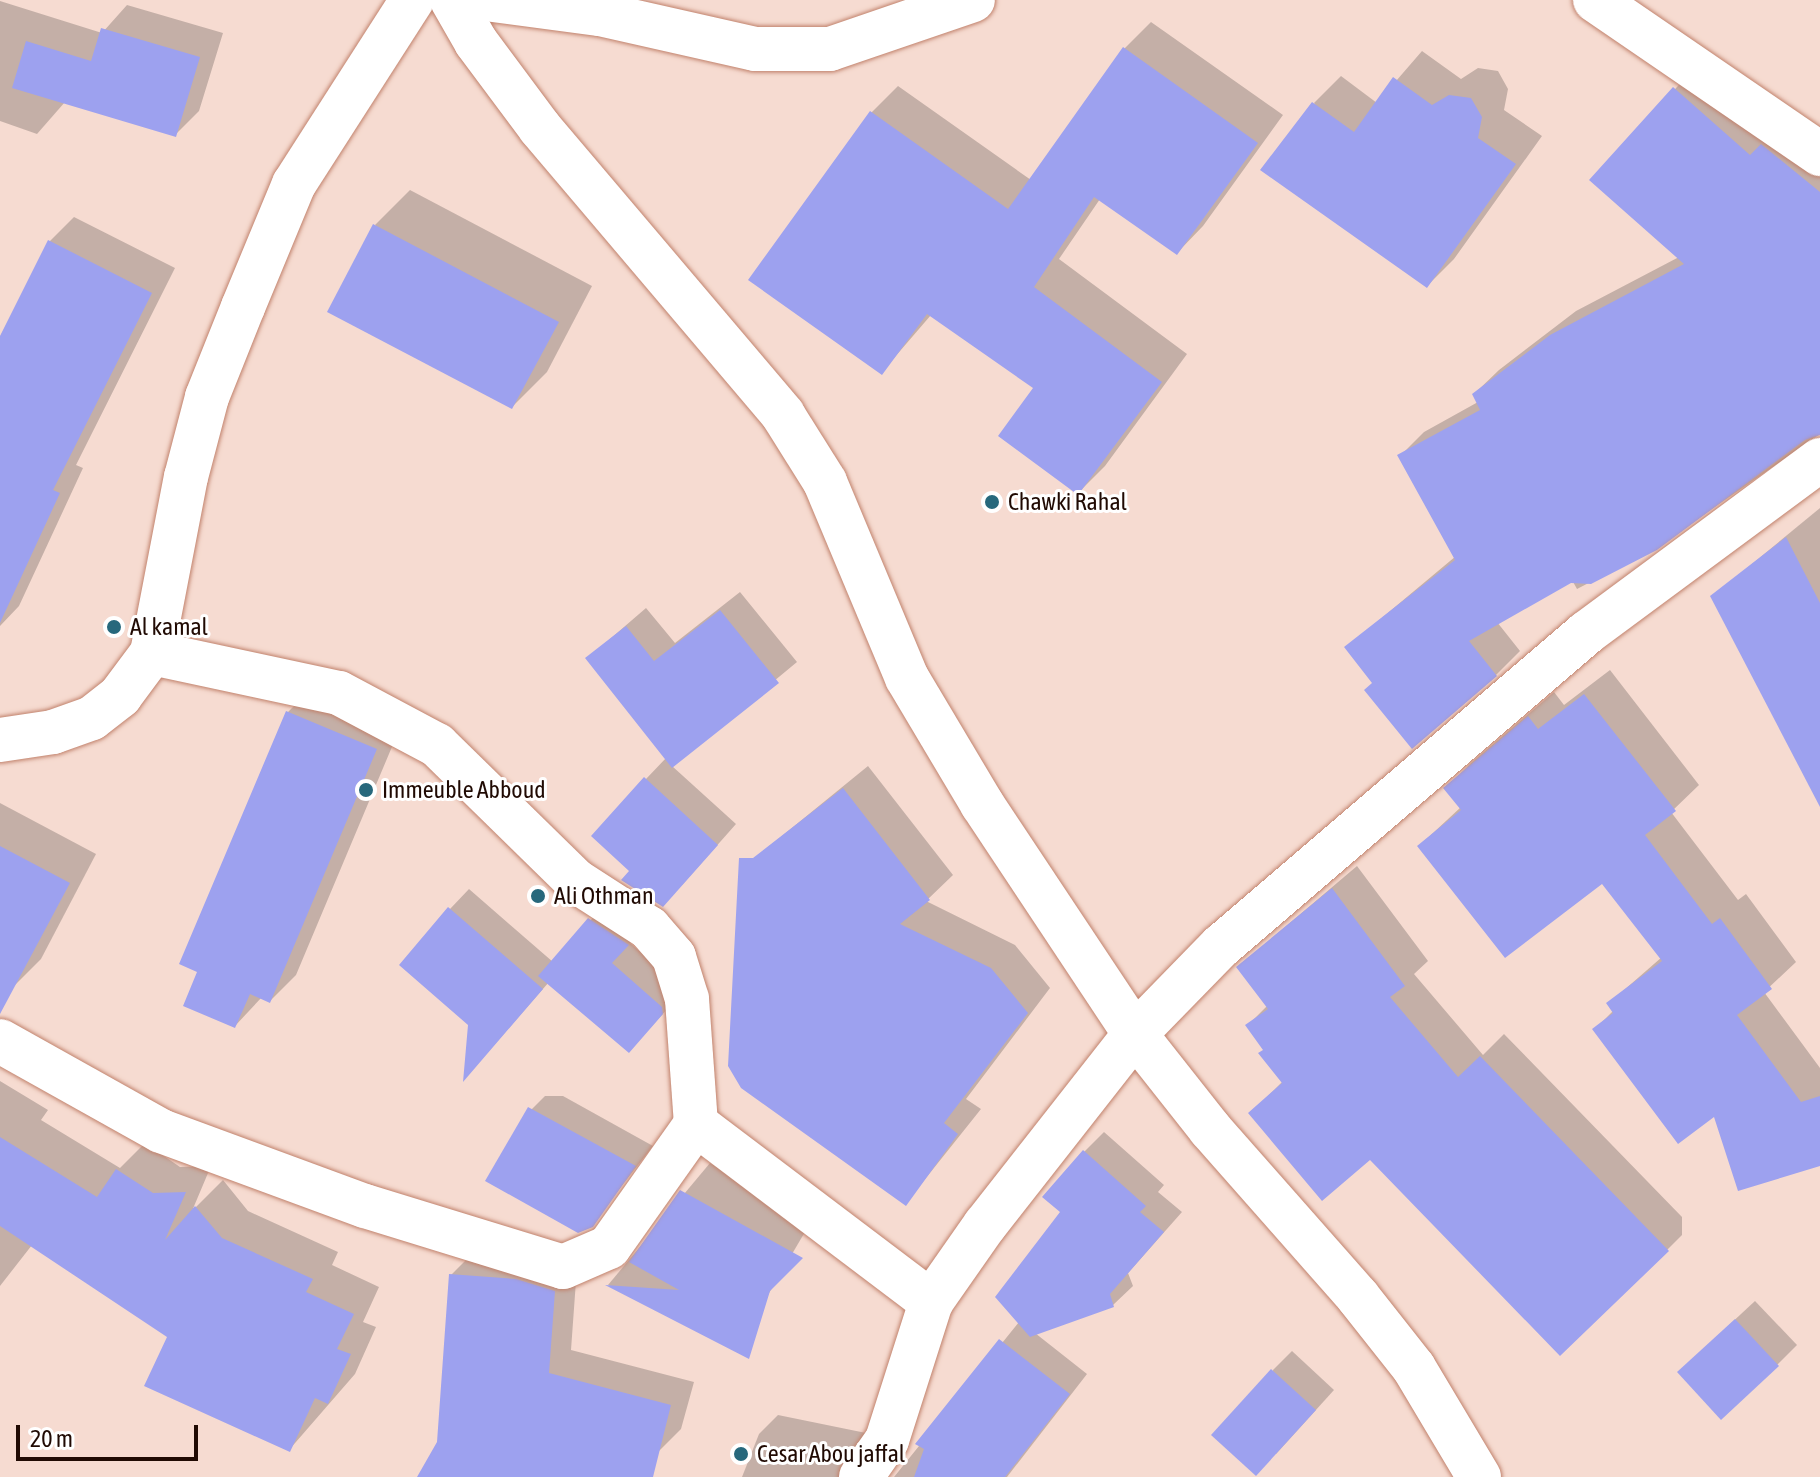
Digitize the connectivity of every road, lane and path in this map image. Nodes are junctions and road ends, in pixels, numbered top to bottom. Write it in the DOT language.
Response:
graph roads {
  1 [pos="412,0"];
  2 [pos="453,0"];
  3 [pos="474,0"];
  4 [pos="493,0"];
  5 [pos="973,0"];
  6 [pos="1595,0"];
  7 [pos="1820,154"];
  8 [pos="1820,460"];
  9 [pos="152,653"];
  10 [pos="0,740"];
  11 [pos="1135,1034"];
  12 [pos="0,1041"];
  13 [pos="696,1124"];
  14 [pos="931,1302"];
  15 [pos="861,1477"];
  16 [pos="1479,1477"];
  1 -- 9 [label="street"];
  2 -- 3 [label="street"];
  2 -- 11 [label="street"];
  4 -- 5 [label="street"];
  6 -- 7 [label="street"];
  8 -- 11 [label="street"];
  9 -- 10 [label="street"];
  9 -- 13 [label="street"];
  11 -- 14 [label="street"];
  11 -- 16 [label="street"];
  12 -- 13 [label="street"];
  13 -- 14 [label="street"];
  14 -- 15 [label="street"];
}
